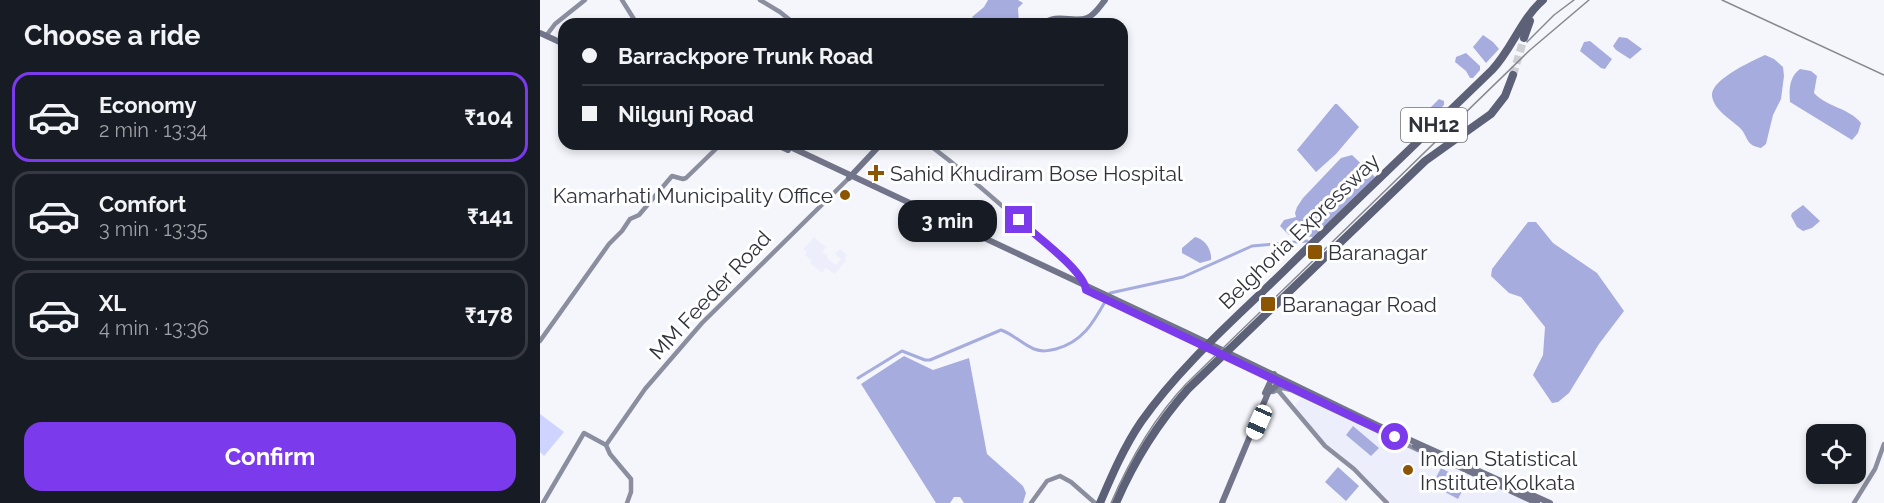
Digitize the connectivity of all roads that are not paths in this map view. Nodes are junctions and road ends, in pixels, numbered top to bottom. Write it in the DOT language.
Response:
graph roads {
  1 [pos="585,0"];
  2 [pos="622,0"];
  3 [pos="760,0"];
  4 [pos="1105,0"];
  5 [pos="1544,2"];
  6 [pos="562,18"];
  7 [pos="633,18"];
  8 [pos="788,18"];
  9 [pos="1087,18"];
  10 [pos="558,21"];
  11 [pos="543,33"];
  12 [pos="1524,38"];
  13 [pos="558,39"];
  14 [pos="1513,75"];
  15 [pos="715,150"];
  16 [pos="789,150"];
  17 [pos="796,150"];
  18 [pos="876,150"];
  19 [pos="935,150"];
  20 [pos="850,176"];
  21 [pos="1086,288"];
  22 [pos="540,340"];
  23 [pos="1276,377"];
  24 [pos="1274,391"];
  25 [pos="1412,440"];
  26 [pos="1884,444"];
  27 [pos="606,445"];
  28 [pos="1435,455"];
  29 [pos="1223,502"];
  30 [pos="543,503"];
  31 [pos="627,503"];
  32 [pos="1031,503"];
  33 [pos="1095,503"];
  34 [pos="1100,503"];
  35 [pos="1116,503"];
  36 [pos="1387,503"];
  37 [pos="1537,503"];
  38 [pos="1550,503"];
  39 [pos="1854,503"];
  1 -- 6 [label="street"];
  2 -- 7 [label="street"];
  3 -- 8 [label="street"];
  4 -- 9 [label="main road"];
  5 -- 12 [label="highway, Belghoria Expressway / NH12"];
  5 -- 34 [label="highway, Belghoria Expressway / NH12"];
  10 -- 11 [label="street"];
  11 -- 13 [label="main road"];
  14 -- 35 [label="highway, Belghoria Expressway / NH12"];
  15 -- 22 [label="street"];
  16 -- 20 [label="main road"];
  17 -- 20 [label="main road"];
  18 -- 20 [label="main road"];
  19 -- 21 [label="street"];
  20 -- 21 [label="main road"];
  20 -- 27 [label="street, MM Feeder Road"];
  21 -- 23 [label="main road"];
  23 -- 24 [label="main road"];
  23 -- 25 [label="main road"];
  23 -- 28 [label="main road"];
  23 -- 29 [label="main road"];
  24 -- 28 [label="street"];
  24 -- 29 [label="main road"];
  24 -- 36 [label="street"];
  25 -- 29 [label="main road"];
  25 -- 38 [label="main road"];
  26 -- 39 [label="street"];
  27 -- 30 [label="street"];
  27 -- 31 [label="street"];
  28 -- 37 [label="main road"];
  32 -- 33 [label="street"];
}
